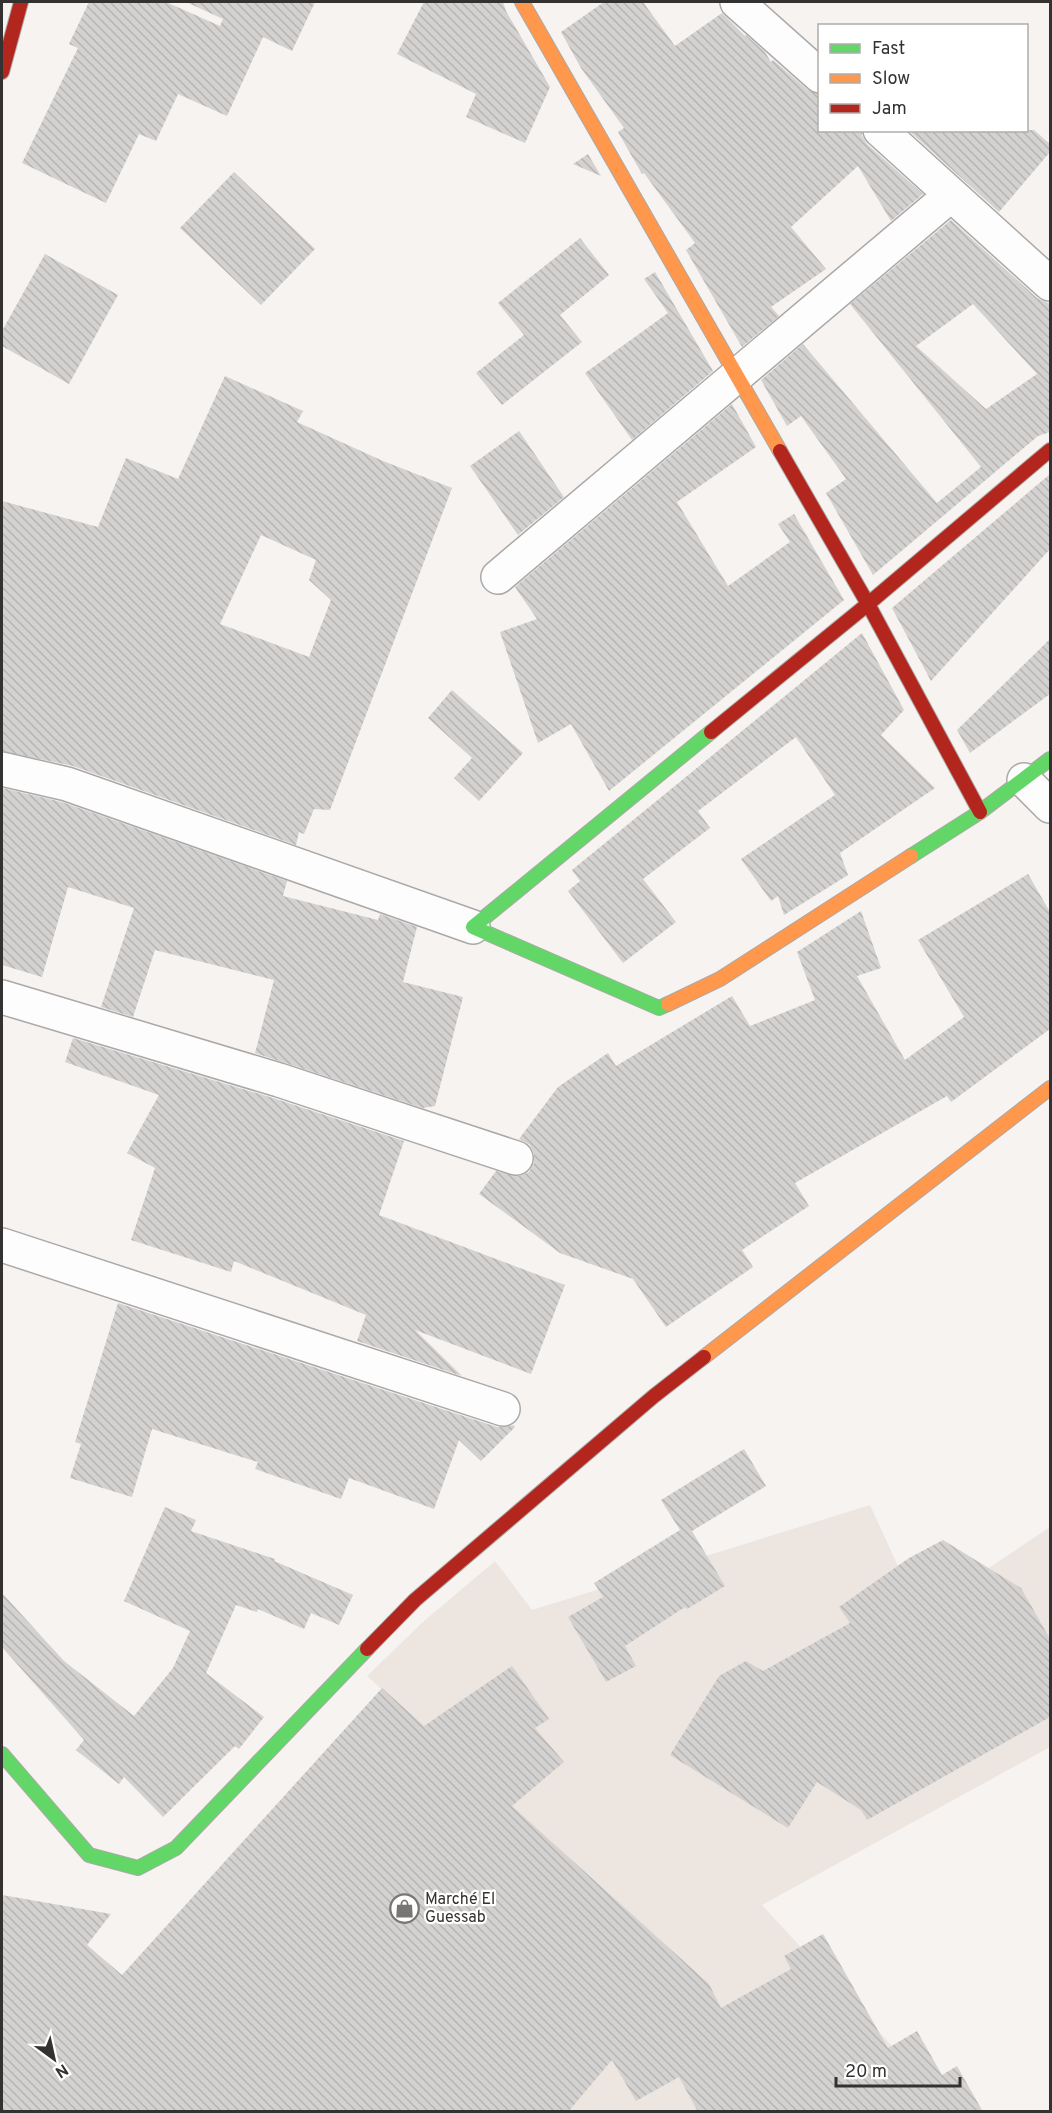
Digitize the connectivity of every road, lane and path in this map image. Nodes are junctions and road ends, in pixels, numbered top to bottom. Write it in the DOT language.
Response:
graph roads {
  1 [pos="21,2"];
  2 [pos="522,2"];
  3 [pos="737,2"];
  4 [pos="2,72"];
  5 [pos="818,75"];
  6 [pos="882,132"];
  7 [pos="951,195"];
  8 [pos="1050,284"];
  9 [pos="738,376"];
  10 [pos="1050,450"];
  11 [pos="498,577"];
  12 [pos="868,604"];
  13 [pos="1050,759"];
  14 [pos="2,769"];
  15 [pos="1024,780"];
  16 [pos="1050,806"];
  17 [pos="980,812"];
  18 [pos="473,927"];
  19 [pos="2,997"];
  20 [pos="1050,1088"];
  21 [pos="516,1158"];
  22 [pos="2,1245"];
  23 [pos="503,1409"];
  24 [pos="2,1754"];
  1 -- 4 [label="street"];
  2 -- 9 [label="street"];
  3 -- 5 [label="street"];
  6 -- 7 [label="street"];
  7 -- 8 [label="street"];
  7 -- 9 [label="street"];
  9 -- 11 [label="street"];
  9 -- 12 [label="street"];
  10 -- 12 [label="street"];
  12 -- 17 [label="street"];
  12 -- 18 [label="street"];
  13 -- 15 [label="street"];
  14 -- 18 [label="street"];
  15 -- 16 [label="street"];
  15 -- 17 [label="street"];
  17 -- 18 [label="street"];
  19 -- 21 [label="street"];
  20 -- 24 [label="street"];
  22 -- 23 [label="street"];
}
